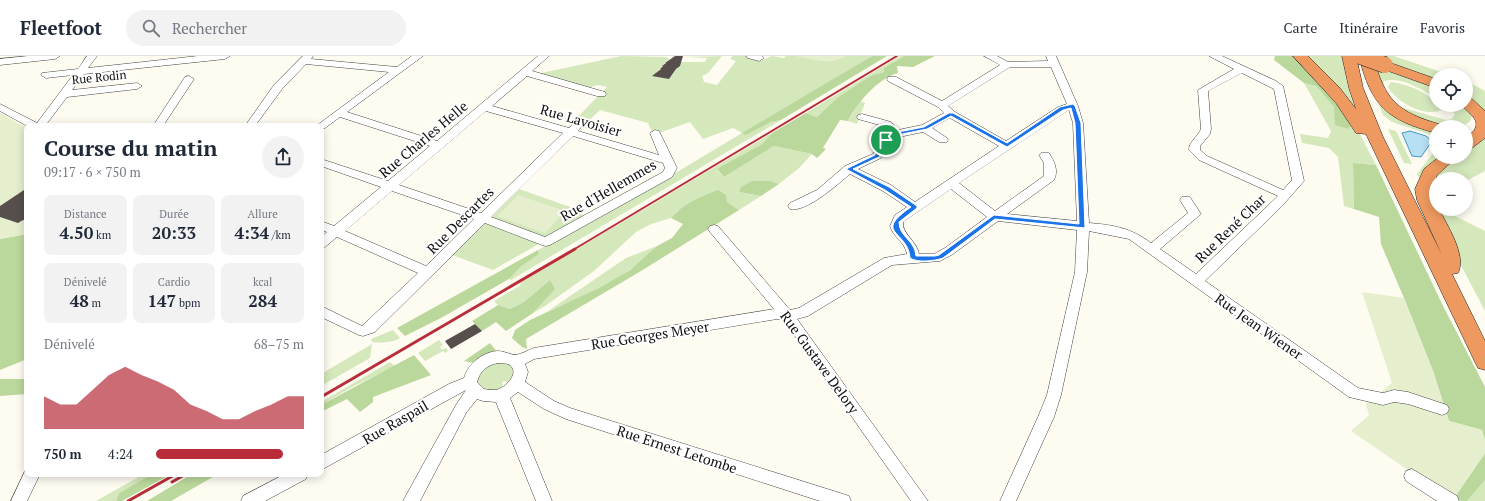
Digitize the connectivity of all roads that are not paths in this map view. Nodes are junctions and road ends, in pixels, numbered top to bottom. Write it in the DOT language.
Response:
graph roads {
  1 [pos="55,56"];
  2 [pos="92,56"];
  3 [pos="225,56"];
  4 [pos="418,56"];
  5 [pos="544,56"];
  6 [pos="988,56"];
  7 [pos="1214,56"];
  8 [pos="1300,56"];
  9 [pos="1349,56"];
  10 [pos="1360,56"];
  11 [pos="1366,56"];
  12 [pos="305,59"];
  13 [pos="1052,60"];
  14 [pos="0,62"];
  15 [pos="1007,65"];
  16 [pos="1242,69"];
  17 [pos="399,70"];
  18 [pos="81,72"];
  19 [pos="525,72"];
  20 [pos="46,76"];
  21 [pos="189,79"];
  22 [pos="892,79"];
  23 [pos="1429,81"];
  24 [pos="137,86"];
  25 [pos="65,94"];
  26 [pos="601,94"];
  27 [pos="942,105"];
  28 [pos="1073,106"];
  29 [pos="0,107"];
  30 [pos="485,107"];
  31 [pos="1473,107"];
  32 [pos="1473,111"];
  33 [pos="339,113"];
  34 [pos="951,114"];
  35 [pos="862,118"];
  36 [pos="29,123"];
  37 [pos="42,123"];
  38 [pos="160,123"];
  39 [pos="252,123"];
  40 [pos="324,124"];
  41 [pos="1485,124"];
  42 [pos="1473,125"];
  43 [pos="1429,126"];
  44 [pos="925,128"];
  45 [pos="573,130"];
  46 [pos="655,133"];
  47 [pos="895,134"];
  48 [pos="943,140"];
  49 [pos="1473,140"];
  50 [pos="439,145"];
  51 [pos="1007,146"];
  52 [pos="1045,155"];
  53 [pos="668,162"];
  54 [pos="324,163"];
  55 [pos="1441,164"];
  56 [pos="849,169"];
  57 [pos="952,184"];
  58 [pos="390,186"];
  59 [pos="1399,188"];
  60 [pos="1285,196"];
  61 [pos="1186,200"];
  62 [pos="794,206"];
  63 [pos="915,207"];
  64 [pos="994,217"];
  65 [pos="483,218"];
  66 [pos="324,226"];
  67 [pos="1082,227"];
  68 [pos="714,229"];
  69 [pos="336,232"];
  70 [pos="324,242"];
  71 [pos="1152,249"];
  72 [pos="913,258"];
  73 [pos="1451,268"];
  74 [pos="428,272"];
  75 [pos="1196,282"];
  76 [pos="324,313"];
  77 [pos="786,314"];
  78 [pos="1485,335"];
  79 [pos="1485,362"];
  80 [pos="517,363"];
  81 [pos="517,384"];
  82 [pos="473,387"];
  83 [pos="501,395"];
  84 [pos="1442,409"];
  85 [pos="324,461"];
  86 [pos="1412,476"];
  87 [pos="31,477"];
  88 [pos="294,477"];
  89 [pos="19,501"];
  90 [pos="249,501"];
  91 [pos="411,501"];
  92 [pos="544,501"];
  93 [pos="843,501"];
  94 [pos="920,501"];
  95 [pos="1008,501"];
  96 [pos="1451,501"];
  1 -- 14 [label="street"];
  2 -- 18 [label="street"];
  3 -- 18 [label="street"];
  4 -- 17 [label="street"];
  5 -- 19 [label="street, Rue Charles Helle"];
  6 -- 15 [label="street"];
  7 -- 16 [label="street, Rue René Char"];
  8 -- 59 [label="highway"];
  9 -- 59 [label="highway"];
  10 -- 23 [label="highway, bridge"];
  10 -- 73 [label="highway"];
  11 -- 43 [label="highway"];
  12 -- 17 [label="street"];
  12 -- 39 [label="street"];
  13 -- 15 [label="street"];
  13 -- 28 [label="street"];
  15 -- 27 [label="street"];
  16 -- 60 [label="street, Rue René Char"];
  16 -- 60 [label="street"];
  17 -- 33 [label="street"];
  18 -- 20 [label="street"];
  18 -- 25 [label="street"];
  19 -- 26 [label="street"];
  19 -- 30 [label="street, Rue Charles Helle"];
  21 -- 38 [label="street"];
  22 -- 27 [label="street"];
  24 -- 25 [label="street, Rue Rodin"];
  25 -- 37 [label="street"];
  27 -- 34 [label="street"];
  28 -- 51 [label="street"];
  28 -- 67 [label="street"];
  29 -- 36 [label="street"];
  30 -- 45 [label="street, Rue Lavoisier"];
  30 -- 50 [label="street, Rue Charles Helle"];
  31 -- 41 [label="highway"];
  32 -- 42 [label="highway"];
  33 -- 40 [label="street"];
  33 -- 50 [label="street"];
  34 -- 44 [label="street"];
  34 -- 51 [label="street"];
  35 -- 47 [label="street"];
  41 -- 49 [label="highway"];
  44 -- 47 [label="street"];
  44 -- 48 [label="street"];
  45 -- 53 [label="street, Rue Lavoisier"];
  45 -- 65 [label="street, Rue Descartes"];
  46 -- 53 [label="street, Rue d'Hellemmes"];
  47 -- 56 [label="street"];
  50 -- 58 [label="street, Rue Charles Helle"];
  51 -- 57 [label="street"];
  52 -- 64 [label="street, Rue Georges Meyer"];
  53 -- 65 [label="street, Rue d'Hellemmes"];
  54 -- 58 [label="street"];
  55 -- 73 [label="highway"];
  56 -- 62 [label="street"];
  56 -- 63 [label="street"];
  57 -- 63 [label="street"];
  57 -- 64 [label="street"];
  58 -- 65 [label="street"];
  58 -- 69 [label="street, Rue Charles Helle"];
  59 -- 79 [label="highway"];
  60 -- 75 [label="street, Rue René Char"];
  61 -- 71 [label="street"];
  63 -- 72 [label="street"];
  64 -- 67 [label="street, Rue Jean Wiener"];
  64 -- 72 [label="street, Rue Georges Meyer"];
  65 -- 74 [label="street, Rue Descartes"];
  66 -- 69 [label="street"];
  67 -- 71 [label="street, Rue Jean Wiener"];
  67 -- 95 [label="street"];
  68 -- 77 [label="street, Rue Gustave Delory"];
  69 -- 70 [label="street, Rue Charles Helle"];
  69 -- 74 [label="street"];
  71 -- 75 [label="street, Rue Jean Wiener"];
  72 -- 77 [label="street, Rue Georges Meyer"];
  73 -- 78 [label="highway"];
  74 -- 76 [label="street, Rue Descartes"];
  75 -- 84 [label="street, Rue Jean Wiener"];
  77 -- 80 [label="street, Rue Georges Meyer"];
  77 -- 94 [label="street, Rue Gustave Delory"];
  80 -- 81 [label="street"];
  80 -- 82 [label="street"];
  81 -- 83 [label="street"];
  81 -- 93 [label="street, Rue Ernest Letombe"];
  82 -- 83 [label="street"];
  82 -- 85 [label="street, Rue Raspail"];
  82 -- 91 [label="street"];
  83 -- 92 [label="street"];
  86 -- 96 [label="street"];
  87 -- 89 [label="street"];
  88 -- 90 [label="street"];
}
